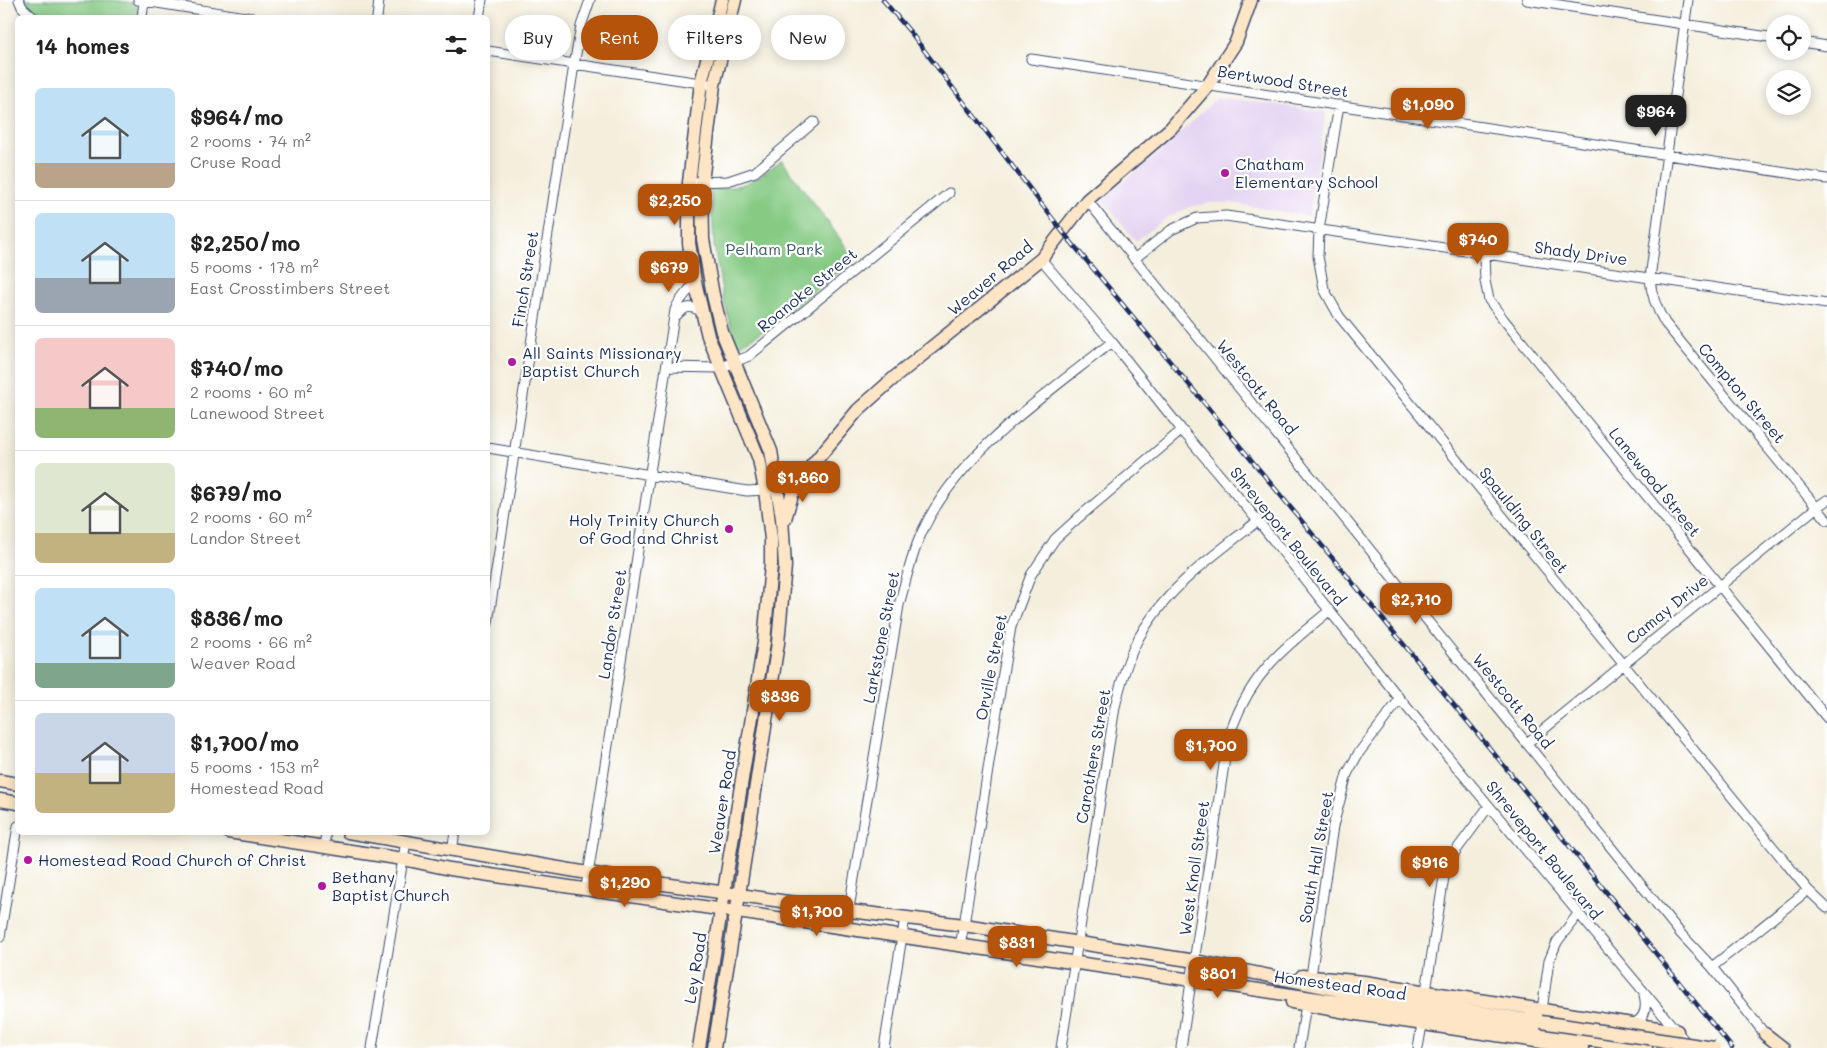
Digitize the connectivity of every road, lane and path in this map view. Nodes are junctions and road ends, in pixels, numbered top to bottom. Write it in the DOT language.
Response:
graph roads {
  1 [pos="19,0"];
  2 [pos="141,0"];
  3 [pos="379,0"];
  4 [pos="482,0"];
  5 [pos="590,0"];
  6 [pos="722,0"];
  7 [pos="735,0"];
  8 [pos="1251,0"];
  9 [pos="1527,0"];
  10 [pos="1688,0"];
  11 [pos="31,15"];
  12 [pos="142,15"];
  13 [pos="234,15"];
  14 [pos="376,15"];
  15 [pos="480,15"];
  16 [pos="1685,24"];
  17 [pos="1766,37"];
  18 [pos="1811,43"];
  19 [pos="1827,46"];
  20 [pos="490,51"];
  21 [pos="1032,60"];
  22 [pos="574,65"];
  23 [pos="701,83"];
  24 [pos="714,85"];
  25 [pos="1208,85"];
  26 [pos="1339,105"];
  27 [pos="814,122"];
  28 [pos="1666,154"];
  29 [pos="1827,179"];
  30 [pos="695,182"];
  31 [pos="949,193"];
  32 [pos="1087,200"];
  33 [pos="1319,230"];
  34 [pos="1484,254"];
  35 [pos="1041,259"];
  36 [pos="1134,259"];
  37 [pos="1650,278"];
  38 [pos="695,282"];
  39 [pos="1827,304"];
  40 [pos="702,312"];
  41 [pos="676,316"];
  42 [pos="1112,342"];
  43 [pos="735,363"];
  44 [pos="667,367"];
  45 [pos="720,368"];
  46 [pos="1182,430"];
  47 [pos="490,448"];
  48 [pos="514,452"];
  49 [pos="808,470"];
  50 [pos="650,474"];
  51 [pos="771,488"];
  52 [pos="1827,500"];
  53 [pos="1817,507"];
  54 [pos="1827,520"];
  55 [pos="1258,521"];
  56 [pos="782,528"];
  57 [pos="1720,586"];
  58 [pos="490,610"];
  59 [pos="1330,611"];
  60 [pos="1623,664"];
  61 [pos="758,675"];
  62 [pos="772,678"];
  63 [pos="1400,699"];
  64 [pos="1827,718"];
  65 [pos="1527,743"];
  66 [pos="0,781"];
  67 [pos="15,784"];
  68 [pos="0,800"];
  69 [pos="15,802"];
  70 [pos="1490,806"];
  71 [pos="17,835"];
  72 [pos="257,835"];
  73 [pos="326,835"];
  74 [pos="367,835"];
  75 [pos="455,835"];
  76 [pos="406,841"];
  77 [pos="324,846"];
  78 [pos="452,851"];
  79 [pos="404,859"];
  80 [pos="588,873"];
  81 [pos="586,888"];
  82 [pos="1808,890"];
  83 [pos="724,893"];
  84 [pos="739,895"];
  85 [pos="721,908"];
  86 [pos="1827,908"];
  87 [pos="737,911"];
  88 [pos="850,911"];
  89 [pos="1578,914"];
  90 [pos="905,918"];
  91 [pos="964,925"];
  92 [pos="846,927"];
  93 [pos="0,936"];
  94 [pos="901,936"];
  95 [pos="1079,943"];
  96 [pos="960,945"];
  97 [pos="1195,961"];
  98 [pos="1075,963"];
  99 [pos="1712,967"];
  100 [pos="1252,973"];
  101 [pos="1312,976"];
  102 [pos="1192,981"];
  103 [pos="1249,989"];
  104 [pos="1426,992"];
  105 [pos="1644,995"];
  106 [pos="1306,1005"];
  107 [pos="1634,1023"];
  108 [pos="1422,1025"];
  109 [pos="1539,1030"];
  110 [pos="1677,1031"];
  111 [pos="1766,1034"];
  112 [pos="372,1048"];
  113 [pos="699,1048"];
  114 [pos="714,1048"];
  115 [pos="884,1048"];
  116 [pos="1062,1048"];
  117 [pos="1181,1048"];
  118 [pos="1299,1048"];
  119 [pos="1418,1048"];
  120 [pos="1582,1048"];
  121 [pos="1646,1048"];
  122 [pos="1690,1048"];
  123 [pos="1714,1048"];
  124 [pos="1770,1048"];
  125 [pos="1783,1048"];
  1 -- 11 [label="street"];
  2 -- 12 [label="street"];
  2 -- 13 [label="street"];
  3 -- 14 [label="street"];
  4 -- 15 [label="street"];
  5 -- 22 [label="street, Finch Street"];
  6 -- 23 [label="main road"];
  7 -- 24 [label="main road"];
  8 -- 25 [label="main road, Weaver Road"];
  9 -- 16 [label="street"];
  10 -- 16 [label="street, Compton Street"];
  16 -- 17 [label="street"];
  16 -- 28 [label="street, Compton Street"];
  18 -- 19 [label="street"];
  20 -- 22 [label="street"];
  21 -- 25 [label="street, Bertwood Street"];
  22 -- 23 [label="street"];
  22 -- 48 [label="street, Finch Street"];
  23 -- 24 [label="street"];
  23 -- 30 [label="main road"];
  24 -- 30 [label="main road"];
  25 -- 26 [label="street, Bertwood Street"];
  25 -- 32 [label="main road, Weaver Road"];
  26 -- 28 [label="street, Bertwood Street"];
  26 -- 33 [label="street, Spaulding Street"];
  27 -- 30 [label="street"];
  28 -- 29 [label="street, Bertwood Street"];
  28 -- 37 [label="street, Compton Street"];
  30 -- 38 [label="main road"];
  30 -- 43 [label="main road"];
  31 -- 43 [label="street, Roanoke Street"];
  32 -- 35 [label="main road, Weaver Road"];
  32 -- 36 [label="street, Westcott Road"];
  33 -- 34 [label="street, Shady Drive"];
  33 -- 36 [label="street, Shady Drive"];
  33 -- 60 [label="street, Spaulding Street"];
  34 -- 37 [label="street, Shady Drive"];
  34 -- 57 [label="street, Lanewood Street"];
  35 -- 42 [label="street, Shreveport Boulevard"];
  35 -- 49 [label="main road, Weaver Road"];
  36 -- 65 [label="street, Westcott Road"];
  37 -- 39 [label="street, Shady Drive"];
  37 -- 53 [label="street, Compton Street"];
  38 -- 40 [label="main road"];
  38 -- 41 [label="street, Landor Street"];
  40 -- 41 [label="street"];
  40 -- 45 [label="main road"];
  41 -- 44 [label="street, Landor Street"];
  42 -- 46 [label="street, Shreveport Boulevard"];
  42 -- 88 [label="street, Larkstone Street"];
  43 -- 45 [label="street, Roanoke Street"];
  43 -- 51 [label="main road"];
  44 -- 45 [label="street, Roanoke Street"];
  44 -- 50 [label="street, Landor Street"];
  45 -- 51 [label="main road"];
  46 -- 55 [label="street, Shreveport Boulevard"];
  46 -- 91 [label="street, Orville Street"];
  47 -- 48 [label="street"];
  48 -- 50 [label="street"];
  48 -- 58 [label="street, Finch Street"];
  49 -- 51 [label="main road, Weaver Road"];
  49 -- 56 [label="main road"];
  50 -- 51 [label="street"];
  50 -- 80 [label="street, Landor Street"];
  51 -- 56 [label="main road, Weaver Road"];
  51 -- 61 [label="main road, Weaver Road"];
  52 -- 53 [label="street, Camay Drive"];
  53 -- 54 [label="street, Compton Street"];
  53 -- 57 [label="street, Camay Drive"];
  55 -- 59 [label="street, Shreveport Boulevard"];
  55 -- 95 [label="street, Carothers Street"];
  56 -- 62 [label="main road, Weaver Road"];
  57 -- 60 [label="street, Camay Drive"];
  57 -- 64 [label="street, Lanewood Street"];
  59 -- 63 [label="street, Shreveport Boulevard"];
  59 -- 97 [label="street, West Knoll Street"];
  60 -- 65 [label="street, Camay Drive"];
  60 -- 82 [label="street, Spaulding Street"];
  61 -- 62 [label="main road"];
  61 -- 83 [label="main road, Weaver Road"];
  62 -- 84 [label="main road, Weaver Road"];
  63 -- 70 [label="street, Shreveport Boulevard"];
  63 -- 101 [label="street, South Hall Street"];
  65 -- 99 [label="street, Westcott Road"];
  66 -- 67 [label="main road"];
  68 -- 69 [label="main road"];
  70 -- 89 [label="street, Shreveport Boulevard"];
  70 -- 104 [label="street"];
  71 -- 93 [label="street"];
  72 -- 77 [label="main road, Homestead Road"];
  73 -- 77 [label="street"];
  74 -- 76 [label="main road, Homestead Road"];
  75 -- 78 [label="street"];
  76 -- 78 [label="main road, Homestead Road"];
  76 -- 79 [label="street"];
  77 -- 79 [label="main road, Homestead Road"];
  78 -- 80 [label="main road, Homestead Road"];
  79 -- 81 [label="main road, Homestead Road"];
  79 -- 112 [label="street"];
  80 -- 81 [label="street, Landor Street"];
  80 -- 83 [label="main road, Homestead Road"];
  81 -- 85 [label="main road, Homestead Road"];
  82 -- 86 [label="street, Spaulding Street"];
  82 -- 99 [label="street"];
  83 -- 84 [label="main road, Homestead Road"];
  83 -- 85 [label="main road, Ley Road"];
  84 -- 87 [label="main road, Ley Road"];
  84 -- 88 [label="main road, Homestead Road"];
  85 -- 87 [label="main road, Homestead Road"];
  85 -- 113 [label="main road, Ley Road"];
  87 -- 92 [label="main road, Homestead Road"];
  87 -- 114 [label="main road, Ley Road"];
  88 -- 90 [label="main road, Homestead Road"];
  88 -- 92 [label="street, Larkstone Street"];
  89 -- 105 [label="street, Shreveport Boulevard"];
  89 -- 109 [label="street"];
  90 -- 91 [label="main road, Homestead Road"];
  90 -- 94 [label="street"];
  91 -- 95 [label="main road, Homestead Road"];
  91 -- 96 [label="street, Orville Street"];
  92 -- 94 [label="main road, Homestead Road"];
  94 -- 96 [label="main road, Homestead Road"];
  94 -- 115 [label="street"];
  95 -- 97 [label="main road, Homestead Road"];
  95 -- 98 [label="street, Carothers Street"];
  96 -- 98 [label="main road, Homestead Road"];
  97 -- 100 [label="main road, Homestead Road"];
  97 -- 102 [label="street, West Knoll Street"];
  98 -- 102 [label="main road, Homestead Road"];
  98 -- 116 [label="street, Carothers Street"];
  99 -- 111 [label="street, Westcott Road"];
  100 -- 101 [label="main road"];
  100 -- 109 [label="main road, Homestead Road"];
  101 -- 104 [label="main road"];
  102 -- 103 [label="main road, Homestead Road"];
  102 -- 117 [label="street, West Knoll Street"];
  103 -- 106 [label="main road"];
  103 -- 109 [label="main road, Homestead Road"];
  104 -- 109 [label="main road"];
  105 -- 107 [label="street"];
  105 -- 110 [label="street, Shreveport Boulevard"];
  106 -- 108 [label="main road"];
  106 -- 118 [label="street"];
  107 -- 109 [label="main road"];
  107 -- 110 [label="main road"];
  108 -- 109 [label="main road"];
  108 -- 119 [label="street"];
  109 -- 120 [label="main road"];
  109 -- 121 [label="main road, Homestead Road"];
  109 -- 123 [label="main road, Homestead Road, bridge"];
  110 -- 122 [label="street, Shreveport Boulevard"];
  111 -- 124 [label="main road"];
  111 -- 125 [label="main road"];
}
